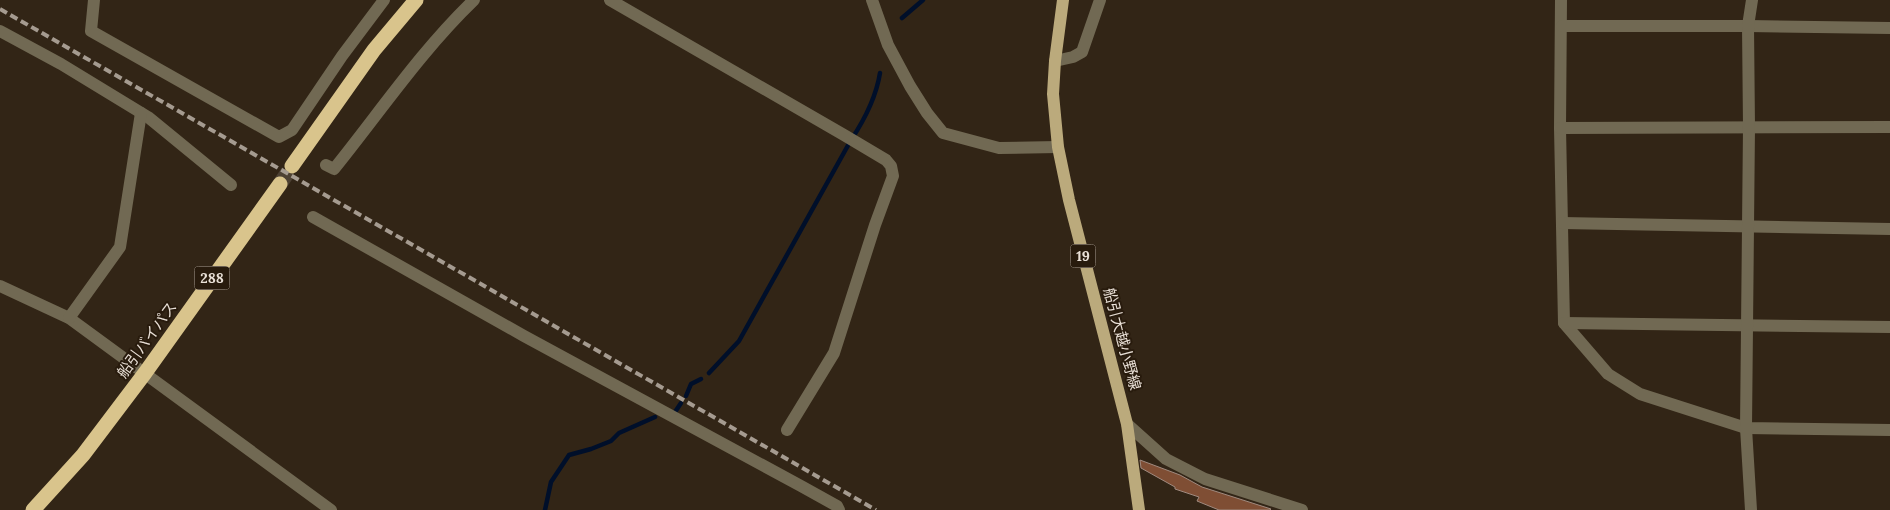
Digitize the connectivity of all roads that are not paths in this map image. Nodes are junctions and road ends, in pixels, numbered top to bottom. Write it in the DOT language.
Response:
graph roads {
  1 [pos="94,0"];
  2 [pos="384,0"];
  3 [pos="416,0"];
  4 [pos="474,0"];
  5 [pos="610,0"];
  6 [pos="872,0"];
  7 [pos="1063,0"];
  8 [pos="1100,0"];
  9 [pos="1561,0"];
  10 [pos="1752,0"];
  11 [pos="1562,26"];
  12 [pos="1748,26"];
  13 [pos="1890,28"];
  14 [pos="0,31"];
  15 [pos="1055,61"];
  16 [pos="141,113"];
  17 [pos="1749,127"];
  18 [pos="1890,127"];
  19 [pos="1560,128"];
  20 [pos="1058,147"];
  21 [pos="326,165"];
  22 [pos="292,166"];
  23 [pos="231,184"];
  24 [pos="280,184"];
  25 [pos="313,217"];
  26 [pos="1562,223"];
  27 [pos="1748,227"];
  28 [pos="1890,229"];
  29 [pos="0,286"];
  30 [pos="69,318"];
  31 [pos="1564,323"];
  32 [pos="1747,324"];
  33 [pos="1890,327"];
  34 [pos="145,373"];
  35 [pos="1127,424"];
  36 [pos="1746,428"];
  37 [pos="787,430"];
  38 [pos="1890,430"];
  39 [pos="323,508"];
  40 [pos="840,509"];
  41 [pos="33,510"];
  42 [pos="1140,510"];
  43 [pos="1302,510"];
  44 [pos="1751,510"];
  1 -- 2 [label="street"];
  3 -- 22 [label="highway"];
  4 -- 21 [label="street"];
  5 -- 37 [label="street"];
  6 -- 20 [label="street"];
  7 -- 15 [label="main road, 船引大越小野線 / 19"];
  8 -- 15 [label="street"];
  9 -- 11 [label="street"];
  10 -- 12 [label="street"];
  11 -- 12 [label="street"];
  11 -- 19 [label="street"];
  12 -- 13 [label="street"];
  12 -- 17 [label="street"];
  14 -- 16 [label="street"];
  15 -- 20 [label="main road, 船引大越小野線 / 19"];
  16 -- 23 [label="street"];
  16 -- 30 [label="street"];
  17 -- 18 [label="street"];
  17 -- 19 [label="street"];
  17 -- 27 [label="street"];
  19 -- 26 [label="street"];
  20 -- 35 [label="main road, 船引大越小野線 / 19"];
  24 -- 34 [label="highway, 船引バイパス / 288"];
  25 -- 40 [label="street"];
  26 -- 27 [label="street"];
  26 -- 31 [label="street"];
  27 -- 28 [label="street"];
  27 -- 32 [label="street"];
  29 -- 30 [label="street"];
  30 -- 34 [label="street"];
  31 -- 32 [label="street"];
  31 -- 36 [label="street"];
  32 -- 33 [label="street"];
  32 -- 36 [label="street"];
  34 -- 39 [label="street"];
  34 -- 41 [label="highway, 船引バイパス / 288"];
  35 -- 42 [label="main road, 船引大越小野線 / 19"];
  35 -- 43 [label="street"];
  36 -- 38 [label="street"];
  36 -- 44 [label="street"];
}
